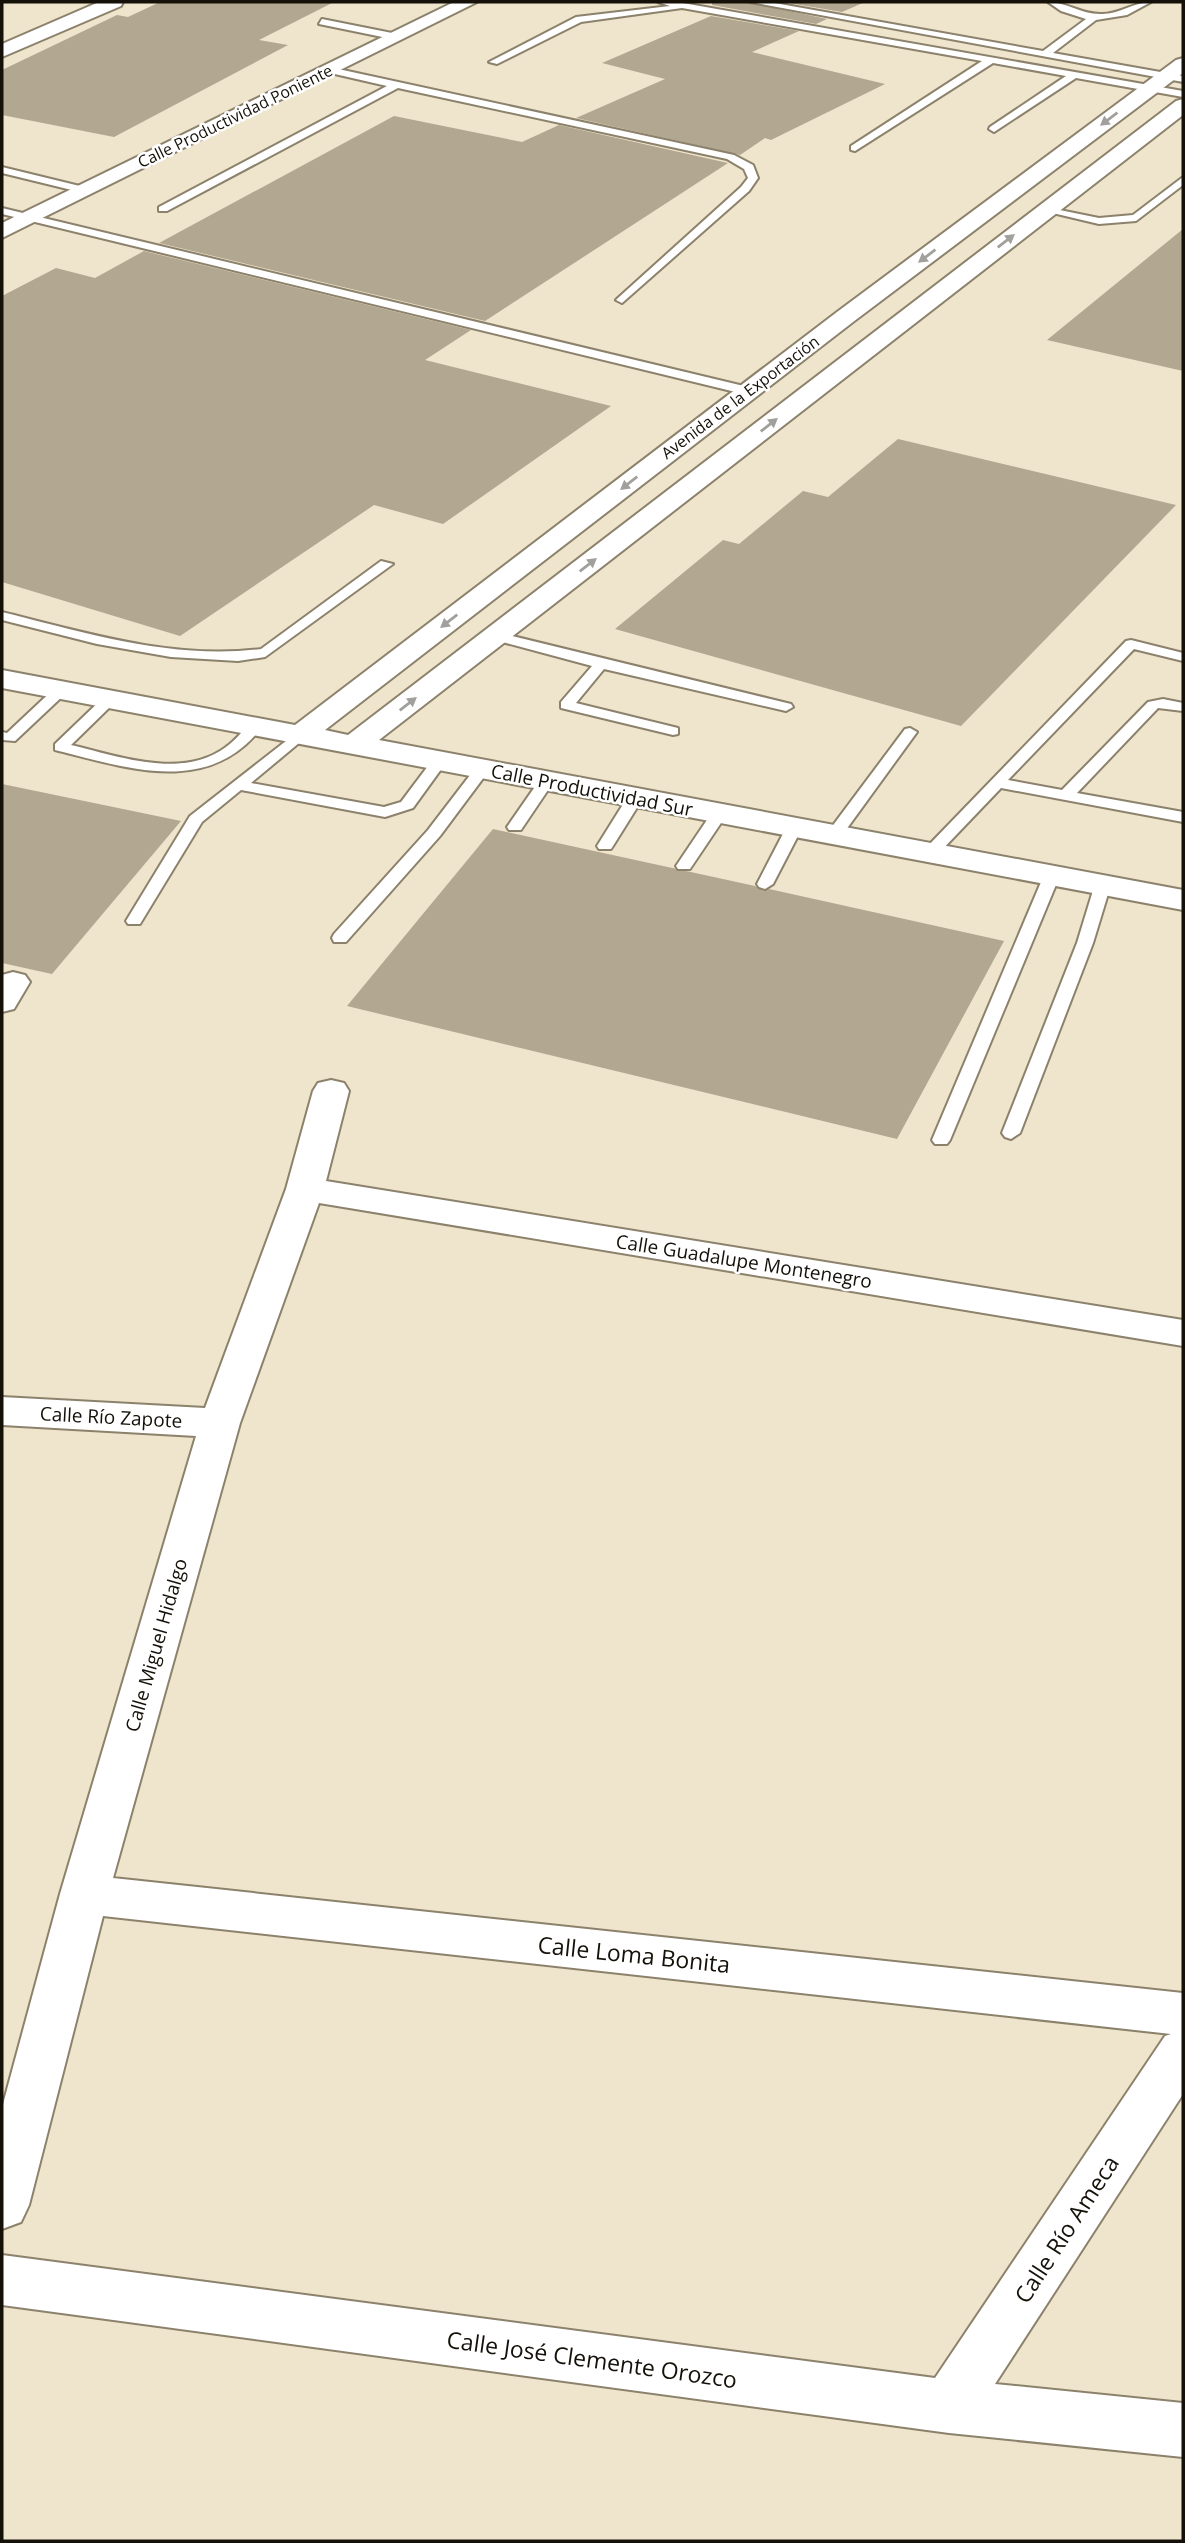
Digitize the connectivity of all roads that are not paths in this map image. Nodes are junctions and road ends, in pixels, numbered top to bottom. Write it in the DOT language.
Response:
graph roads {
  1 [pos="114,2"];
  2 [pos="468,2"];
  3 [pos="663,2"];
  4 [pos="755,2"];
  5 [pos="1052,2"];
  6 [pos="1147,2"];
  7 [pos="692,7"];
  8 [pos="1092,19"];
  9 [pos="323,22"];
  10 [pos="397,37"];
  11 [pos="2,51"];
  12 [pos="1045,54"];
  13 [pos="991,60"];
  14 [pos="494,62"];
  15 [pos="329,71"];
  16 [pos="1074,75"];
  17 [pos="1173,80"];
  18 [pos="394,86"];
  19 [pos="1183,105"];
  20 [pos="994,129"];
  21 [pos="855,148"];
  22 [pos="2,170"];
  23 [pos="1183,180"];
  24 [pos="84,190"];
  25 [pos="163,209"];
  26 [pos="1045,210"];
  27 [pos="2,211"];
  28 [pos="27,218"];
  29 [pos="2,231"];
  30 [pos="622,300"];
  31 [pos="845,317"];
  32 [pos="895,327"];
  33 [pos="748,391"];
  34 [pos="386,564"];
  35 [pos="2,616"];
  36 [pos="496,636"];
  37 [pos="1183,656"];
  38 [pos="601,664"];
  39 [pos="2,679"];
  40 [pos="61,690"];
  41 [pos="109,700"];
  42 [pos="786,707"];
  43 [pos="1183,707"];
  44 [pos="254,727"];
  45 [pos="673,731"];
  46 [pos="910,732"];
  47 [pos="300,735"];
  48 [pos="2,736"];
  49 [pos="354,745"];
  50 [pos="439,761"];
  51 [pos="482,769"];
  52 [pos="546,781"];
  53 [pos="998,783"];
  54 [pos="239,785"];
  55 [pos="1066,795"];
  56 [pos="635,798"];
  57 [pos="719,814"];
  58 [pos="1183,817"];
  59 [pos="515,827"];
  60 [pos="794,828"];
  61 [pos="834,835"];
  62 [pos="604,846"];
  63 [pos="930,853"];
  64 [pos="684,866"];
  65 [pos="1052,875"];
  66 [pos="765,884"];
  67 [pos="1103,884"];
  68 [pos="1183,900"];
  69 [pos="134,920"];
  70 [pos="340,937"];
  71 [pos="331,1091"];
  72 [pos="1012,1133"];
  73 [pos="942,1140"];
  74 [pos="305,1189"];
  75 [pos="1183,1334"];
  76 [pos="2,1411"];
  77 [pos="220,1423"];
  78 [pos="84,1894"];
  79 [pos="1183,2014"];
  80 [pos="1183,2051"];
  81 [pos="2,2205"];
  82 [pos="2,2280"];
  83 [pos="949,2406"];
  84 [pos="1183,2430"];
  1 -- 11 [label="street"];
  2 -- 10 [label="street, Calle Productividad Poniente"];
  3 -- 7 [label="lane"];
  4 -- 12 [label="lane"];
  5 -- 8 [label="lane"];
  6 -- 8 [label="lane"];
  7 -- 13 [label="lane"];
  7 -- 14 [label="lane"];
  8 -- 12 [label="lane"];
  9 -- 10 [label="lane"];
  10 -- 15 [label="street, Calle Productividad Poniente"];
  12 -- 17 [label="lane"];
  13 -- 16 [label="lane"];
  13 -- 21 [label="lane"];
  15 -- 18 [label="lane"];
  15 -- 24 [label="street, Calle Productividad Poniente"];
  16 -- 17 [label="lane"];
  16 -- 20 [label="lane"];
  17 -- 31 [label="street, Avenida de la Exportación, one-way"];
  18 -- 25 [label="lane"];
  18 -- 30 [label="lane"];
  19 -- 26 [label="street"];
  22 -- 24 [label="lane"];
  23 -- 26 [label="lane"];
  24 -- 28 [label="street, Calle Productividad Poniente"];
  32 -- 26 [label="street, one-way"];
  27 -- 28 [label="lane"];
  28 -- 29 [label="street, Calle Productividad Poniente"];
  28 -- 33 [label="lane"];
  31 -- 32 [label="street"];
  31 -- 33 [label="street, Avenida de la Exportación"];
  36 -- 32 [label="street, one-way"];
  33 -- 47 [label="street, Avenida de la Exportación, one-way"];
  34 -- 35 [label="lane"];
  36 -- 38 [label="lane"];
  49 -- 36 [label="street, one-way"];
  37 -- 53 [label="lane"];
  38 -- 42 [label="lane"];
  38 -- 45 [label="lane"];
  39 -- 40 [label="street, Calle Productividad Sur"];
  40 -- 41 [label="street, Calle Productividad Sur"];
  40 -- 48 [label="lane"];
  41 -- 44 [label="street, Calle Productividad Sur"];
  41 -- 44 [label="lane"];
  43 -- 55 [label="lane"];
  44 -- 47 [label="street, Calle Productividad Sur"];
  46 -- 61 [label="lane"];
  47 -- 49 [label="street, Calle Productividad Sur"];
  47 -- 54 [label="lane"];
  49 -- 50 [label="street, Calle Productividad Sur"];
  50 -- 51 [label="street, Calle Productividad Sur"];
  50 -- 54 [label="lane"];
  51 -- 52 [label="street, Calle Productividad Sur"];
  51 -- 70 [label="lane"];
  52 -- 56 [label="street, Calle Productividad Sur"];
  52 -- 59 [label="lane"];
  53 -- 55 [label="lane"];
  53 -- 63 [label="lane"];
  54 -- 69 [label="lane"];
  55 -- 58 [label="lane"];
  56 -- 57 [label="street, Calle Productividad Sur"];
  56 -- 62 [label="lane"];
  57 -- 60 [label="street, Calle Productividad Sur"];
  57 -- 64 [label="lane"];
  60 -- 61 [label="street, Calle Productividad Sur"];
  60 -- 66 [label="lane"];
  61 -- 63 [label="street, Calle Productividad Sur"];
  63 -- 65 [label="street, Calle Productividad Sur"];
  65 -- 67 [label="street, Calle Productividad Sur"];
  65 -- 73 [label="lane"];
  67 -- 68 [label="street, Calle Productividad Sur"];
  67 -- 72 [label="lane"];
  71 -- 74 [label="street, Calle Miguel Hidalgo"];
  74 -- 75 [label="street, Calle Guadalupe Montenegro"];
  74 -- 77 [label="street, Calle Miguel Hidalgo"];
  76 -- 77 [label="street, Calle Río Zapote"];
  77 -- 78 [label="street, Calle Miguel Hidalgo"];
  78 -- 79 [label="street, Calle Loma Bonita"];
  78 -- 81 [label="street, Calle Miguel Hidalgo"];
  80 -- 83 [label="street, Calle Río Ameca"];
  82 -- 83 [label="street, Calle José Clemente Orozco"];
  83 -- 84 [label="street, Calle José Clemente Orozco"];
}
